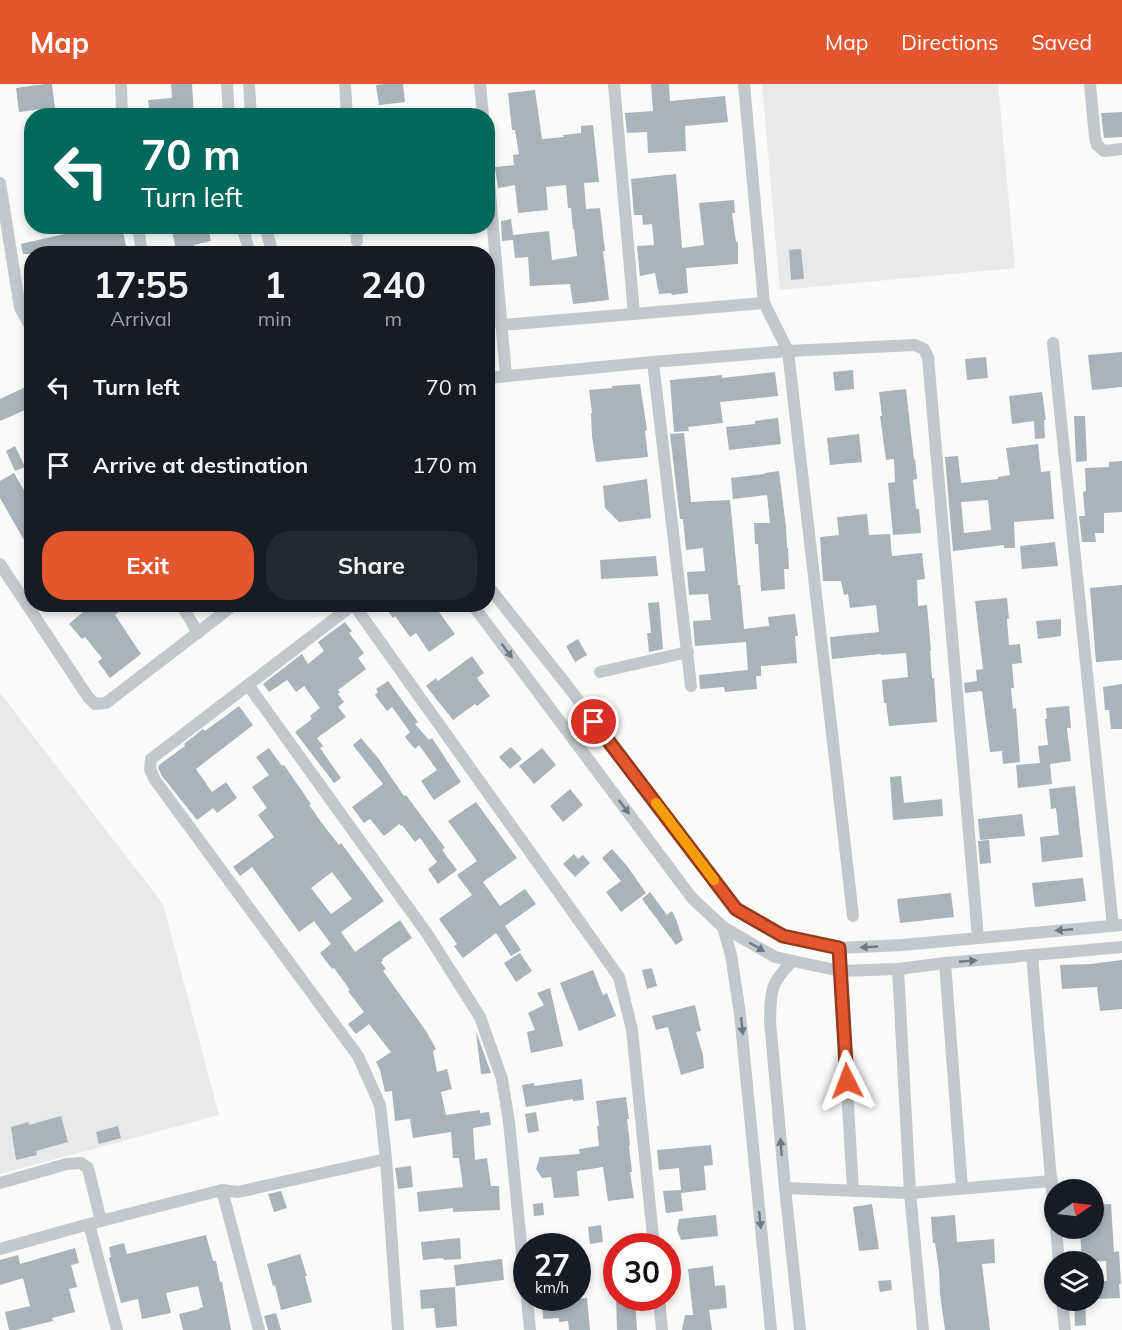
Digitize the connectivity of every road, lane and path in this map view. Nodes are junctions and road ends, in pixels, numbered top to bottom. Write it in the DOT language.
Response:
graph roads {
  1 [pos="121,84"];
  2 [pos="227,84"];
  3 [pos="249,84"];
  4 [pos="345,84"];
  5 [pos="480,84"];
  6 [pos="614,84"];
  7 [pos="744,84"];
  8 [pos="1090,84"];
  9 [pos="122,108"];
  10 [pos="228,108"];
  11 [pos="250,108"];
  12 [pos="346,108"];
  13 [pos="482,108"];
  14 [pos="1122,149"];
  15 [pos="0,183"];
  16 [pos="357,234"];
  17 [pos="357,241"];
  18 [pos="495,254"];
  19 [pos="764,303"];
  20 [pos="634,314"];
  21 [pos="24,315"];
  22 [pos="501,325"];
  23 [pos="1053,343"];
  24 [pos="788,351"];
  25 [pos="653,362"];
  26 [pos="506,376"];
  27 [pos="495,377"];
  28 [pos="0,564"];
  29 [pos="495,595"];
  30 [pos="24,600"];
  31 [pos="32,612"];
  32 [pos="186,612"];
  33 [pos="225,612"];
  34 [pos="345,612"];
  35 [pos="359,612"];
  36 [pos="477,612"];
  37 [pos="198,633"];
  38 [pos="688,652"];
  39 [pos="600,672"];
  40 [pos="248,685"];
  41 [pos="691,686"];
  42 [pos="853,916"];
  43 [pos="1118,925"];
  44 [pos="723,927"];
  45 [pos="978,938"];
  46 [pos="1122,947"];
  47 [pos="839,948"];
  48 [pos="1032,955"];
  49 [pos="792,961"];
  50 [pos="945,963"];
  51 [pos="898,969"];
  52 [pos="840,971"];
  53 [pos="386,1159"];
  54 [pos="1052,1179"];
  55 [pos="1044,1181"];
  56 [pos="0,1183"];
  57 [pos="785,1188"];
  58 [pos="962,1188"];
  59 [pos="222,1190"];
  60 [pos="853,1191"];
  61 [pos="910,1193"];
  62 [pos="95,1222"];
  63 [pos="520,1233"];
  64 [pos="653,1233"];
  65 [pos="0,1250"];
  66 [pos="528,1311"];
  67 [pos="660,1311"];
  68 [pos="1063,1311"];
  69 [pos="117,1330"];
  70 [pos="259,1330"];
  71 [pos="398,1330"];
  72 [pos="530,1330"];
  73 [pos="662,1330"];
  74 [pos="771,1330"];
  75 [pos="800,1330"];
  76 [pos="923,1330"];
  77 [pos="1065,1330"];
  1 -- 9 [label="street"];
  2 -- 10 [label="street"];
  3 -- 11 [label="street"];
  4 -- 12 [label="street"];
  5 -- 13 [label="street"];
  6 -- 20 [label="street"];
  7 -- 19 [label="street"];
  8 -- 14 [label="street"];
  15 -- 21 [label="street"];
  16 -- 17 [label="street"];
  18 -- 22 [label="street"];
  19 -- 20 [label="street"];
  19 -- 24 [label="street"];
  20 -- 22 [label="street"];
  22 -- 26 [label="street"];
  23 -- 43 [label="street"];
  24 -- 25 [label="street"];
  24 -- 42 [label="street"];
  24 -- 45 [label="street"];
  25 -- 26 [label="street"];
  25 -- 38 [label="street"];
  26 -- 27 [label="street"];
  28 -- 30 [label="street"];
  29 -- 47 [label="street"];
  31 -- 37 [label="street"];
  32 -- 37 [label="street"];
  33 -- 37 [label="street"];
  34 -- 40 [label="street"];
  35 -- 64 [label="street"];
  36 -- 44 [label="street, one-way"];
  38 -- 39 [label="street"];
  38 -- 41 [label="street"];
  40 -- 53 [label="street"];
  40 -- 63 [label="street"];
  43 -- 45 [label="street, one-way"];
  44 -- 49 [label="street, one-way"];
  44 -- 74 [label="street, one-way"];
  45 -- 47 [label="street, one-way"];
  46 -- 48 [label="street"];
  47 -- 52 [label="street"];
  50 -- 48 [label="street, one-way"];
  48 -- 54 [label="street"];
  49 -- 52 [label="street"];
  57 -- 49 [label="street, one-way"];
  50 -- 51 [label="street"];
  50 -- 58 [label="street"];
  51 -- 52 [label="street"];
  51 -- 61 [label="street"];
  52 -- 60 [label="street"];
  53 -- 59 [label="street"];
  53 -- 71 [label="street"];
  55 -- 58 [label="street"];
  56 -- 62 [label="street"];
  57 -- 60 [label="street"];
  57 -- 75 [label="street"];
  58 -- 61 [label="street"];
  59 -- 62 [label="street"];
  59 -- 70 [label="street"];
  60 -- 61 [label="street"];
  61 -- 76 [label="street"];
  62 -- 65 [label="street"];
  62 -- 69 [label="street"];
  66 -- 72 [label="street"];
  67 -- 73 [label="street"];
  68 -- 77 [label="street"];
}
